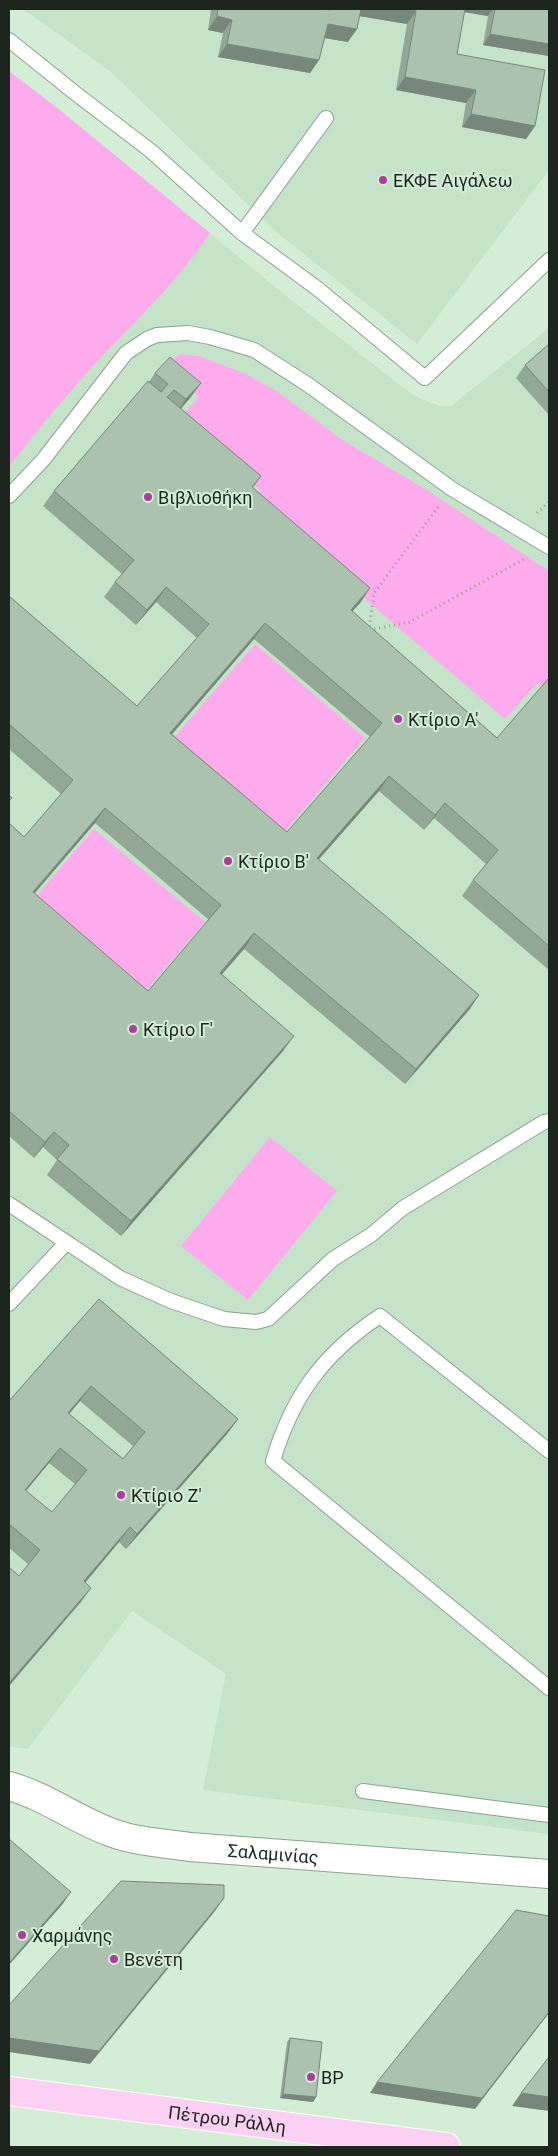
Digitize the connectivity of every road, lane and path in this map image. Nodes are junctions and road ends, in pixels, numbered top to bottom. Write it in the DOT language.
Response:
graph roads {
  1 [pos="9,40"];
  2 [pos="326,118"];
  3 [pos="242,233"];
  4 [pos="549,260"];
  5 [pos="452,488"];
  6 [pos="9,496"];
  7 [pos="548,547"];
  8 [pos="549,1121"];
  9 [pos="9,1204"];
  10 [pos="66,1243"];
  11 [pos="9,1304"];
  12 [pos="549,1451"];
  13 [pos="549,1688"];
  14 [pos="9,1786"];
  15 [pos="363,1791"];
  16 [pos="549,1815"];
  17 [pos="549,1874"];
  18 [pos="9,2091"];
  19 [pos="446,2147"];
  1 -- 3 [label="lane"];
  2 -- 3 [label="lane"];
  3 -- 4 [label="lane"];
  5 -- 6 [label="lane"];
  5 -- 7 [label="lane"];
  5 -- 7 [label="path"];
  8 -- 10 [label="lane"];
  9 -- 10 [label="lane"];
  10 -- 11 [label="lane"];
  12 -- 13 [label="lane"];
  14 -- 17 [label="street, Σαλαμινίας"];
  15 -- 16 [label="lane"];
  18 -- 19 [label="main road, Πέτρου Ράλλη"];
}
